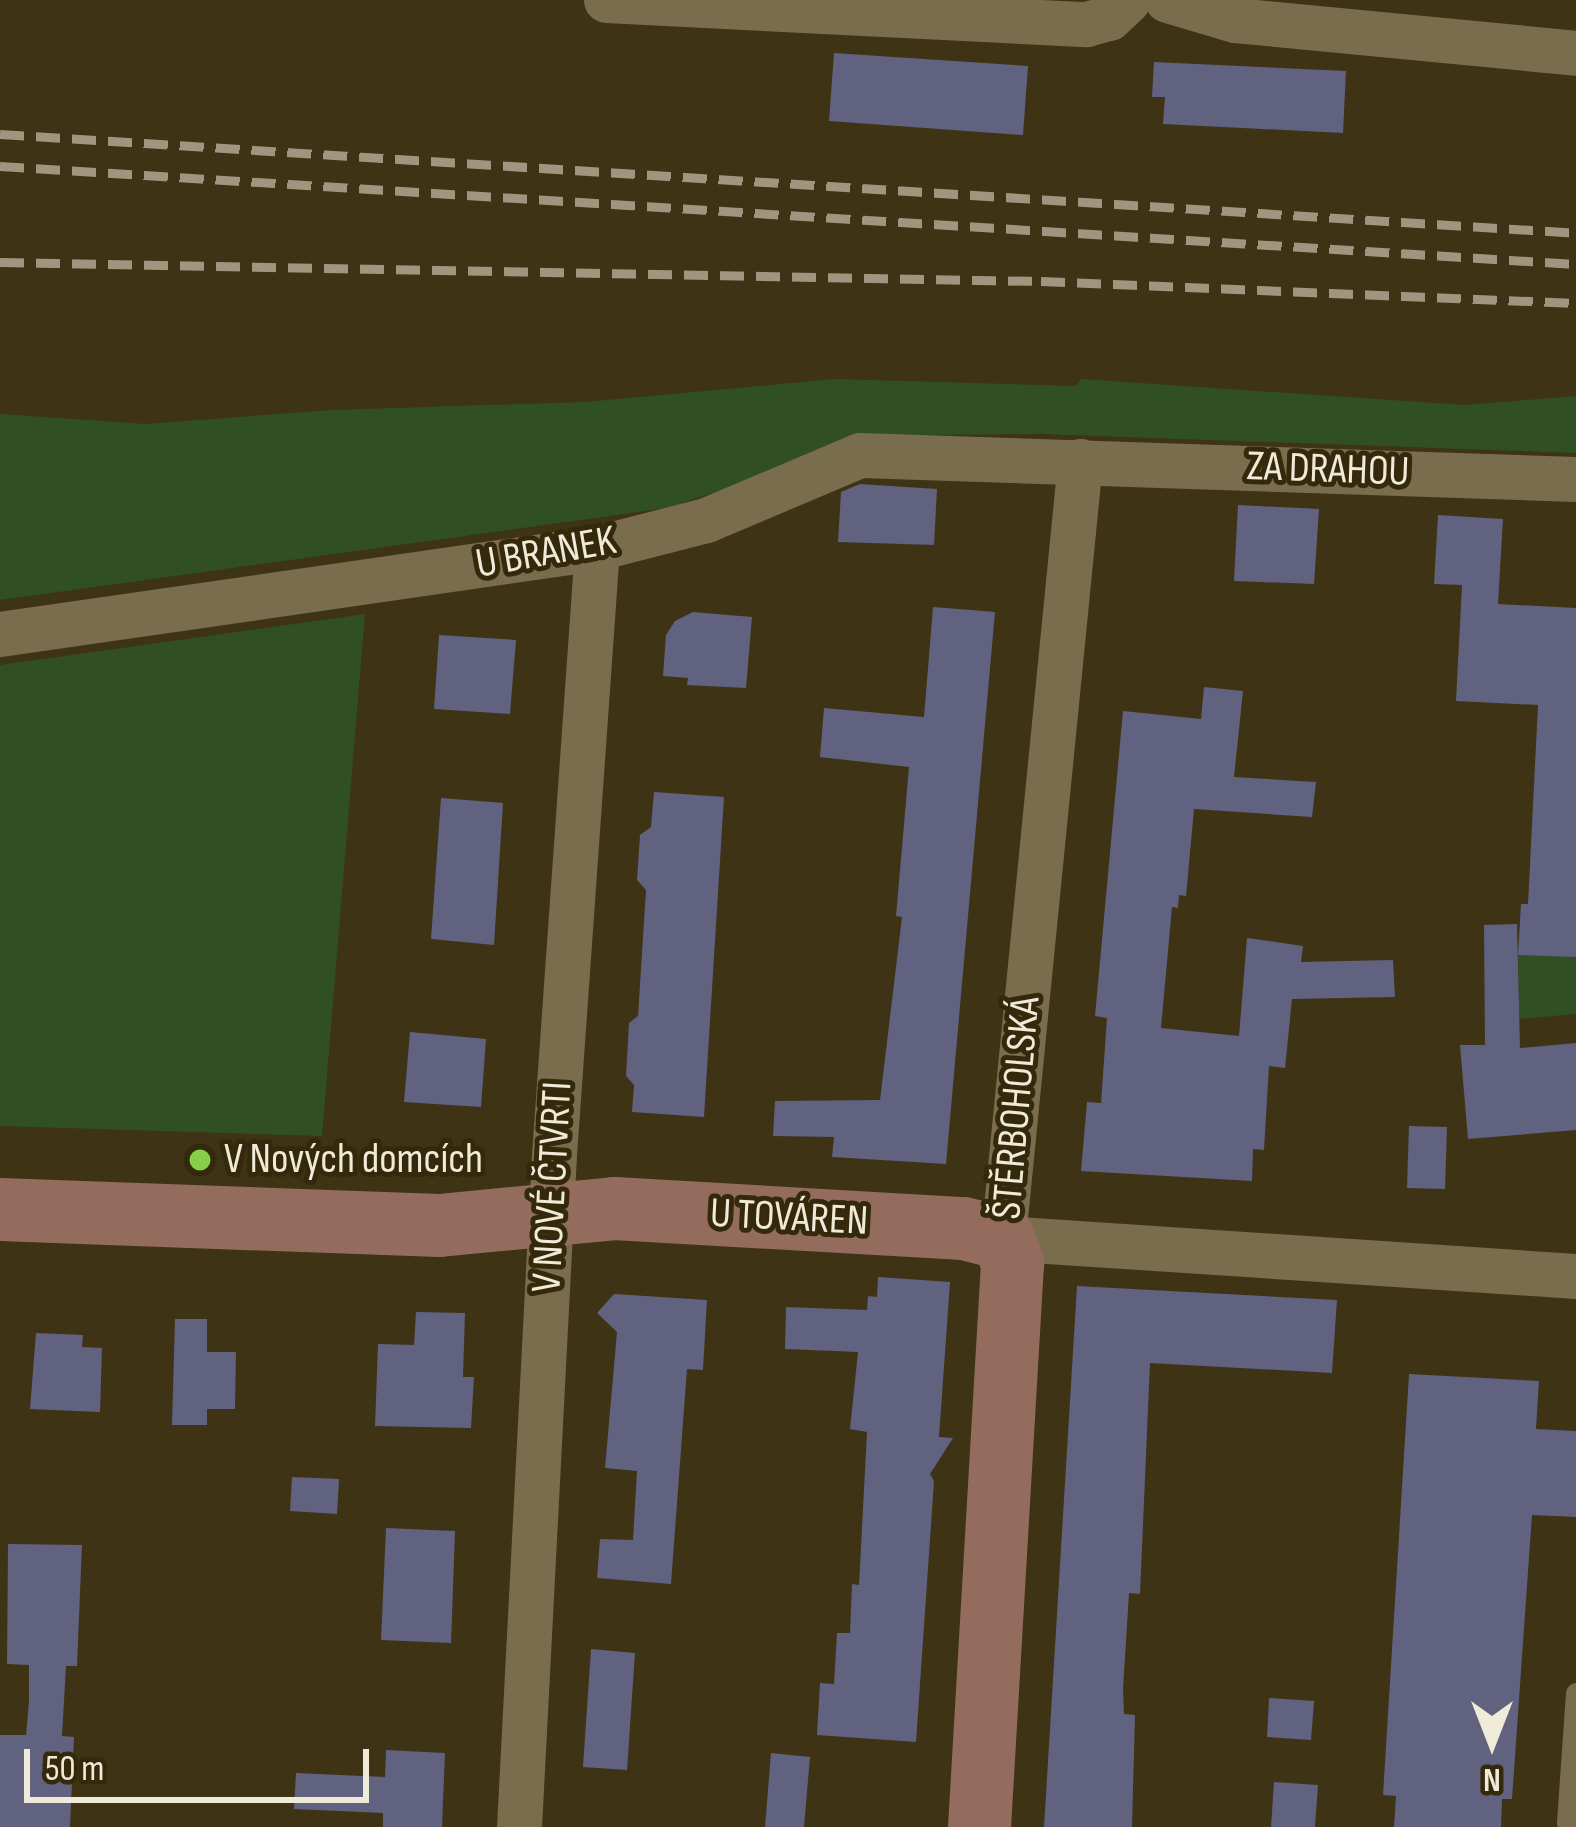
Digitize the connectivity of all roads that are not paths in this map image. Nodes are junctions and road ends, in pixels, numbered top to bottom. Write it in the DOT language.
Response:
graph roads {
  1 [pos="606,0"];
  2 [pos="1128,0"];
  3 [pos="1167,0"];
  4 [pos="1576,53"];
  5 [pos="1080,461"];
  6 [pos="1576,479"];
  7 [pos="597,548"];
  8 [pos="0,634"];
  9 [pos="0,1209"];
  10 [pos="550,1213"];
  11 [pos="1003,1238"];
  12 [pos="1576,1276"];
  13 [pos="1576,1693"];
  14 [pos="1576,1822"];
  15 [pos="519,1827"];
  16 [pos="979,1827"];
  1 -- 2 [label="street"];
  3 -- 4 [label="street"];
  5 -- 6 [label="street, ZA DRAHOU"];
  5 -- 7 [label="street, U BRANEK"];
  5 -- 11 [label="street, ŠTĚRBOHOLSKÁ"];
  7 -- 8 [label="street, U BRANEK"];
  7 -- 10 [label="street, V NOVÉ ČTVRTI"];
  9 -- 10 [label="street, U TOVÁREN"];
  10 -- 11 [label="street, U TOVÁREN"];
  10 -- 15 [label="street, V NOVÉ ČTVRTI"];
  11 -- 12 [label="street, U TOVÁREN"];
  11 -- 16 [label="street, ŠTĚRBOHOLSKÁ"];
  13 -- 14 [label="lane"];
}
